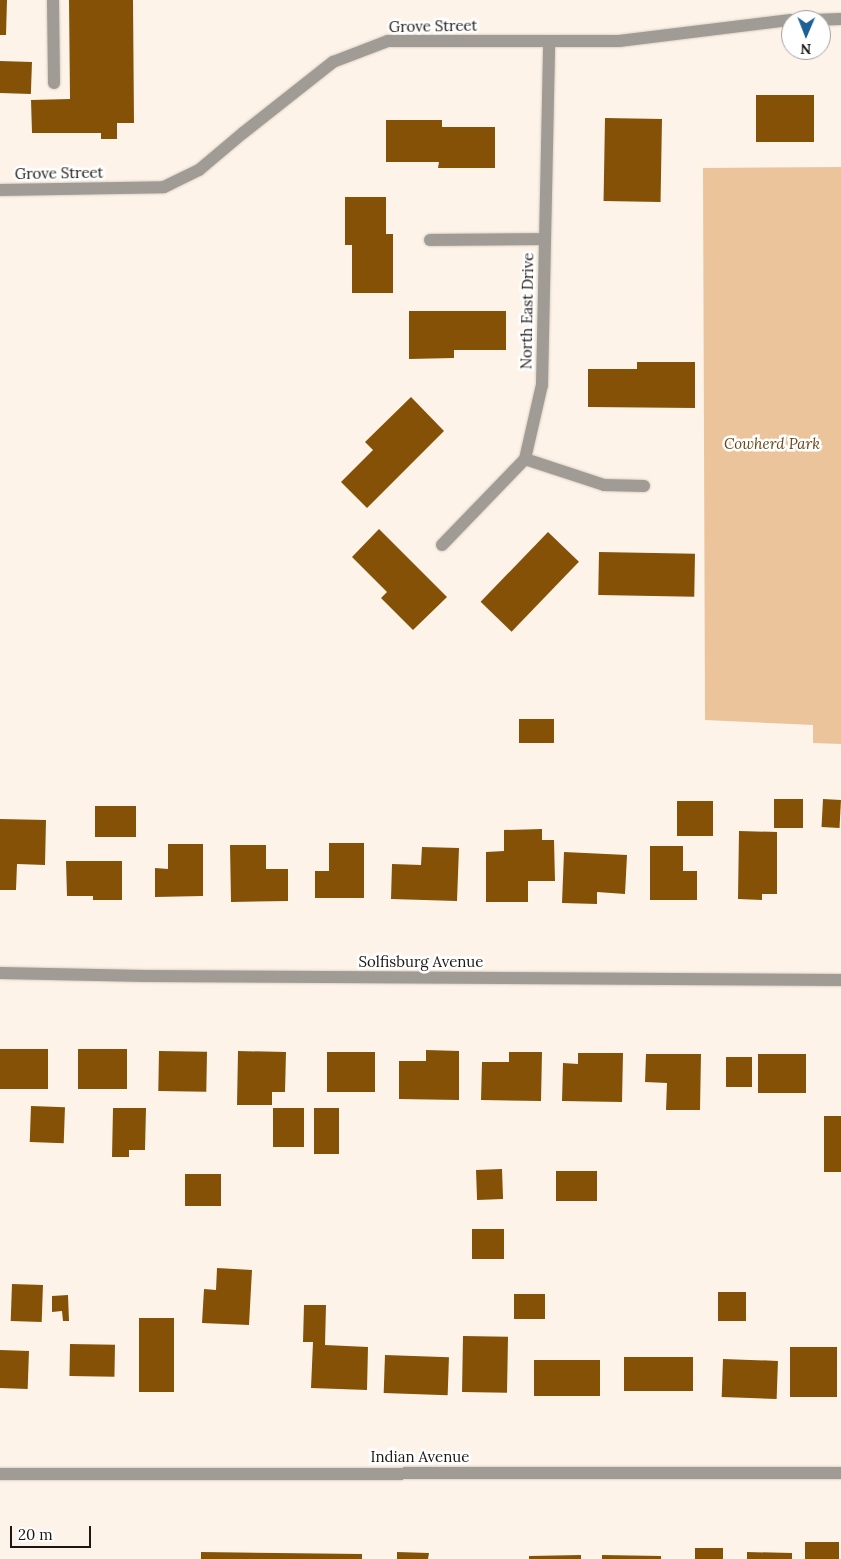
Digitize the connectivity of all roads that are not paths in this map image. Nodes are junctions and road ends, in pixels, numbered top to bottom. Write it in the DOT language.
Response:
graph roads {
  1 [pos="53,0"];
  2 [pos="781,21"];
  3 [pos="549,42"];
  4 [pos="54,84"];
  5 [pos="0,190"];
  6 [pos="545,239"];
  7 [pos="430,240"];
  8 [pos="525,458"];
  9 [pos="644,486"];
  10 [pos="442,545"];
  11 [pos="0,973"];
  12 [pos="841,980"];
  13 [pos="841,1473"];
  14 [pos="0,1474"];
  1 -- 4 [label="street"];
  2 -- 3 [label="street, Grove Street"];
  3 -- 5 [label="street, Grove Street"];
  3 -- 6 [label="street, North East Drive"];
  6 -- 7 [label="street"];
  6 -- 8 [label="street, North East Drive"];
  8 -- 9 [label="street"];
  8 -- 10 [label="street"];
  11 -- 12 [label="street, Solfisburg Avenue"];
  13 -- 14 [label="street, Indian Avenue"];
}
